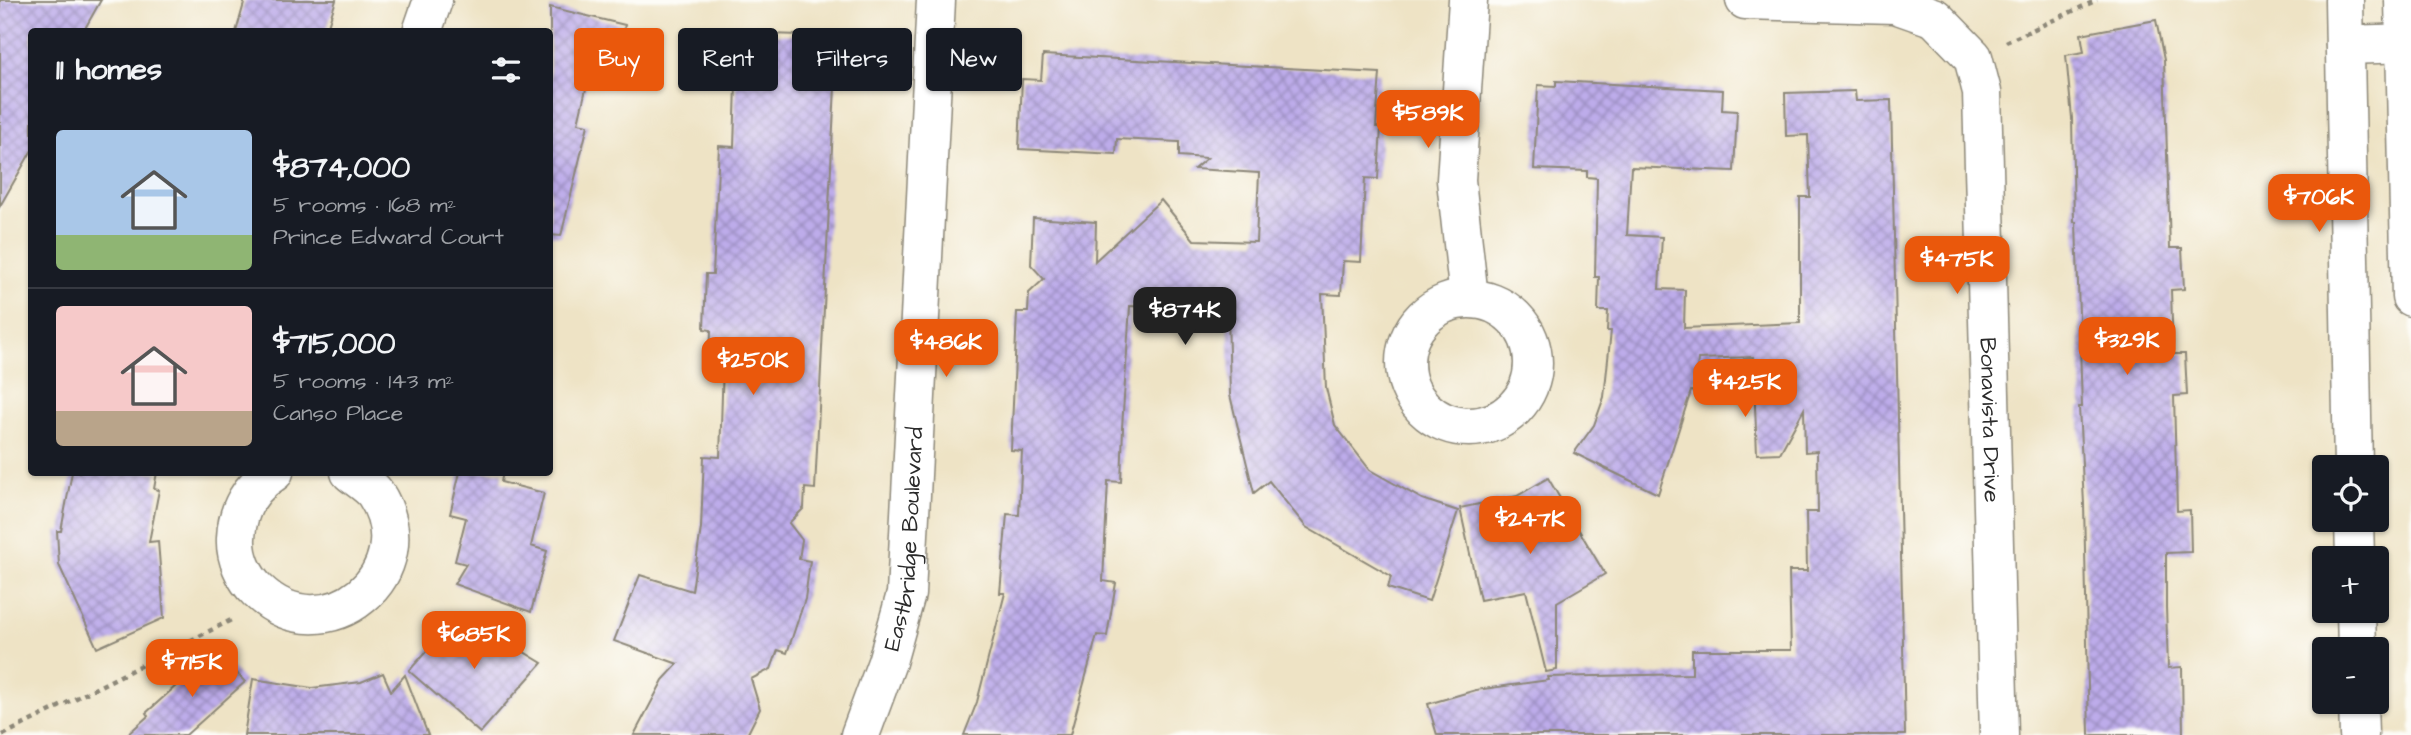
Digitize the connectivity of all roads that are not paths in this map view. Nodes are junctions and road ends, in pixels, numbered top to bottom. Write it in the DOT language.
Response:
graph roads {
  1 [pos="433,0"];
  2 [pos="936,0"];
  3 [pos="1468,0"];
  4 [pos="1745,0"];
  5 [pos="2344,0"];
  6 [pos="2404,0"];
  7 [pos="423,28"];
  8 [pos="2408,43"];
  9 [pos="2345,45"];
  10 [pos="1469,298"];
  11 [pos="2411,298"];
  12 [pos="2353,455"];
  13 [pos="268,476"];
  14 [pos="356,476"];
  15 [pos="2358,714"];
  16 [pos="860,735"];
  17 [pos="1999,735"];
  18 [pos="2359,735"];
  1 -- 7 [label="street"];
  2 -- 16 [label="street, Eastbridge Boulevard"];
  3 -- 10 [label="street"];
  4 -- 17 [label="street, Bonavista Drive"];
  5 -- 9 [label="street"];
  6 -- 8 [label="street"];
  8 -- 9 [label="street"];
  8 -- 11 [label="street"];
  9 -- 12 [label="street"];
  13 -- 14 [label="street"];
  15 -- 18 [label="street"];
}
